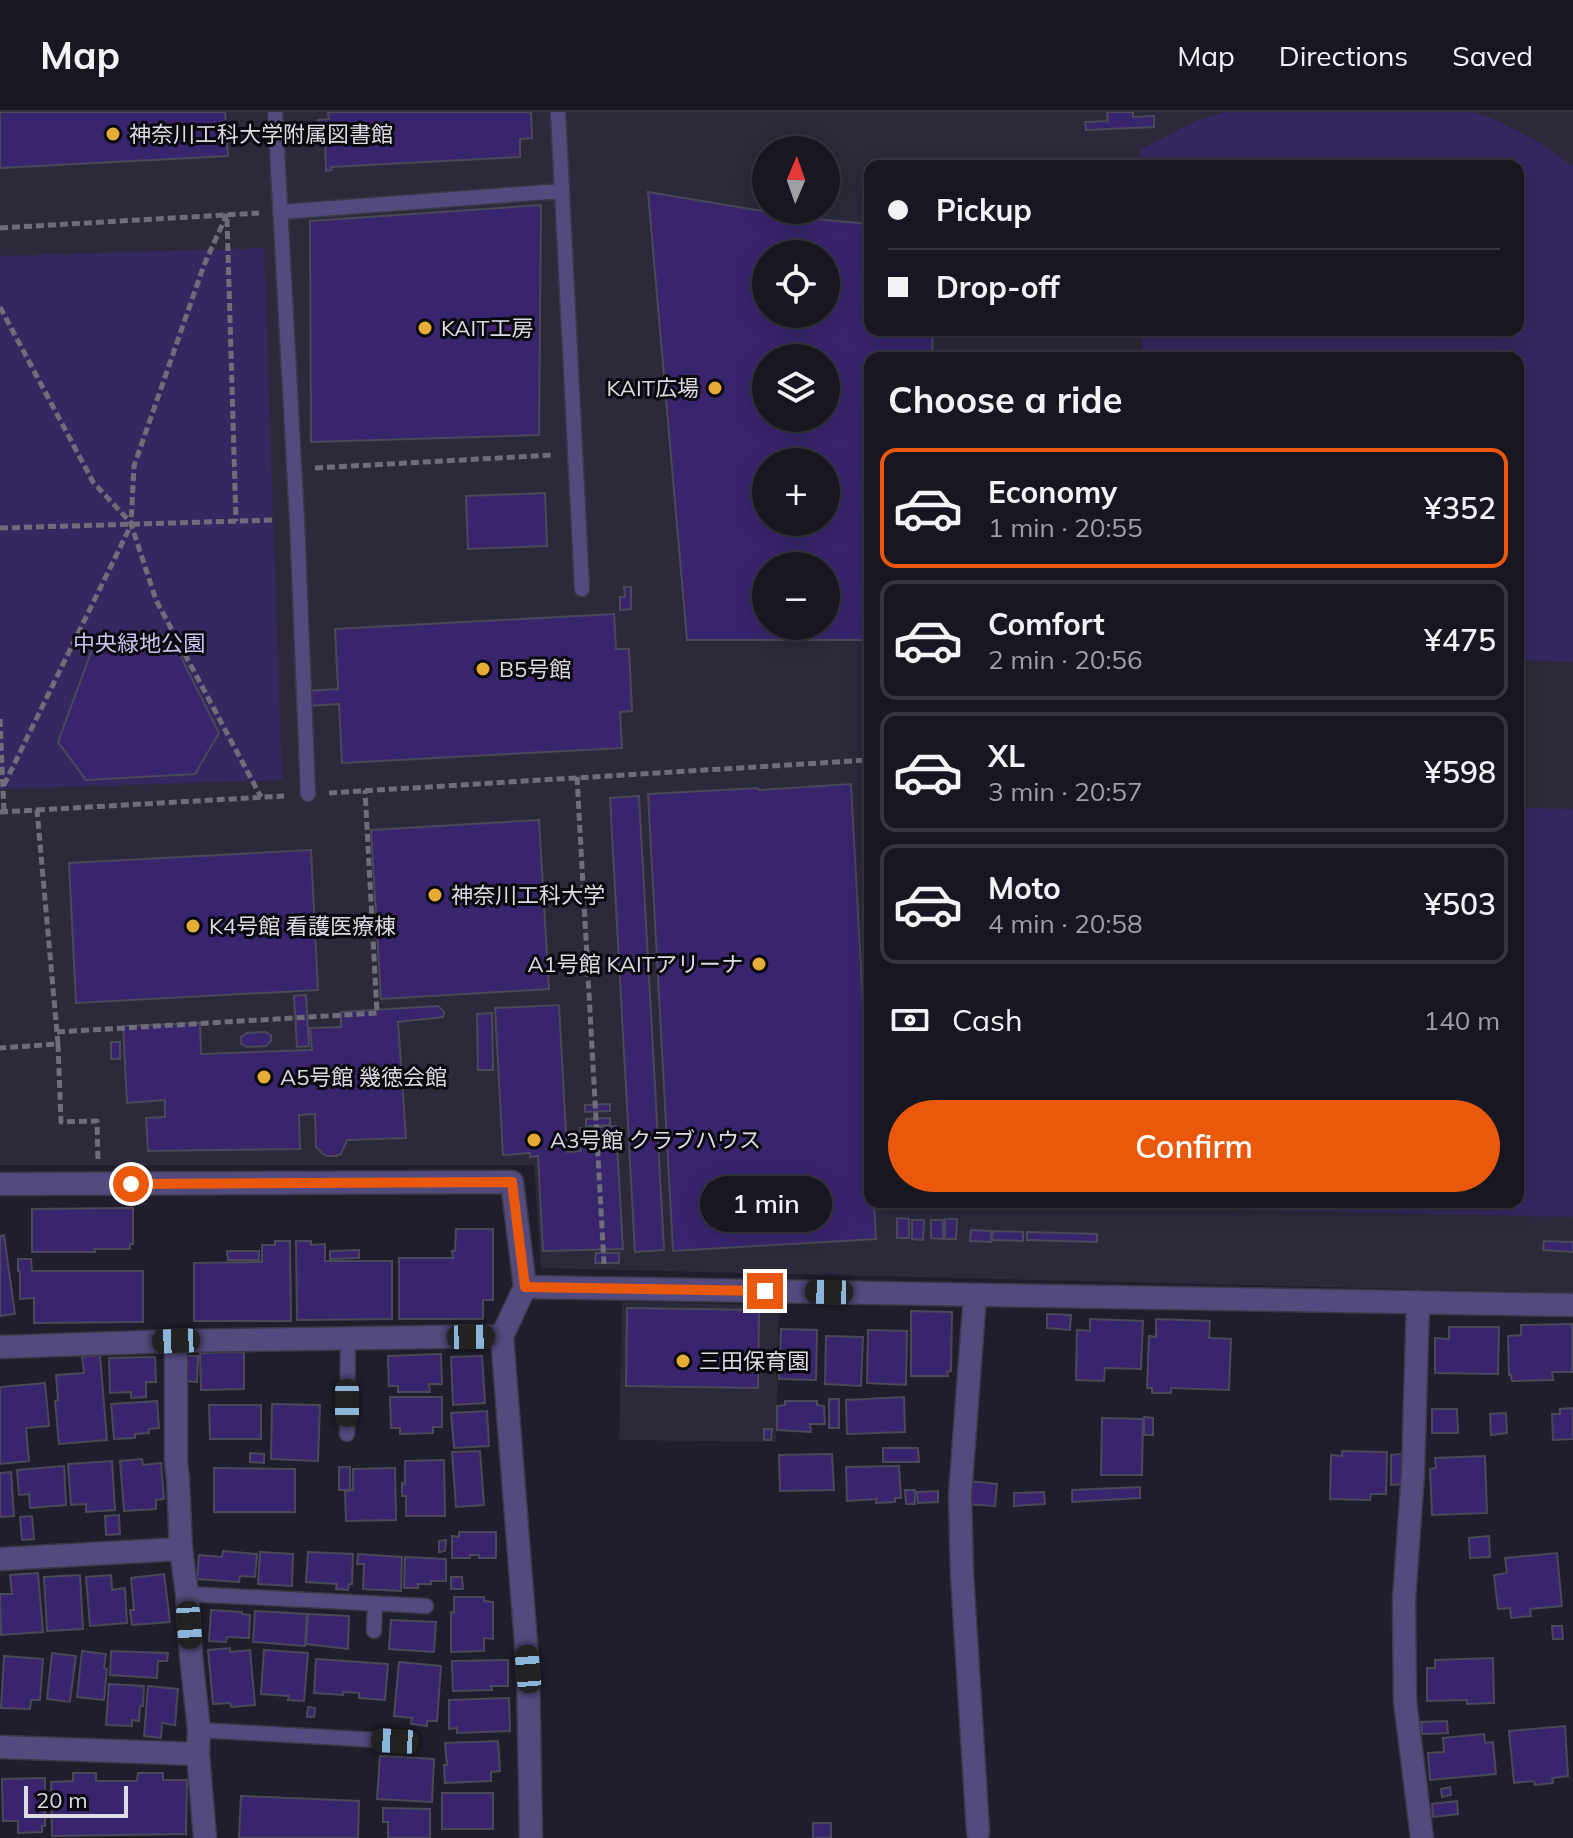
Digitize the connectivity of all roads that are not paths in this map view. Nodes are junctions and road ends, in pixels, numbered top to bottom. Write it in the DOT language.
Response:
graph roads {
  1 [pos="275,112"];
  2 [pos="558,112"];
  3 [pos="562,191"];
  4 [pos="280,212"];
  5 [pos="582,589"];
  6 [pos="308,794"];
  7 [pos="0,1184"];
  8 [pos="525,1287"];
  9 [pos="975,1295"];
  10 [pos="1418,1302"];
  11 [pos="1573,1305"];
  12 [pos="502,1336"];
  13 [pos="348,1340"];
  14 [pos="176,1341"];
  15 [pos="0,1347"];
  16 [pos="347,1434"];
  17 [pos="181,1549"];
  18 [pos="0,1559"];
  19 [pos="187,1594"];
  20 [pos="375,1603"];
  21 [pos="426,1606"];
  22 [pos="374,1631"];
  23 [pos="199,1730"];
  24 [pos="395,1741"];
  25 [pos="0,1747"];
  26 [pos="198,1754"];
  27 [pos="978,1832"];
  28 [pos="205,1838"];
  29 [pos="531,1838"];
  30 [pos="1422,1838"];
  1 -- 4 [label="lane"];
  2 -- 3 [label="lane"];
  3 -- 4 [label="lane"];
  3 -- 5 [label="lane"];
  4 -- 6 [label="lane"];
  7 -- 8 [label="street"];
  8 -- 9 [label="street"];
  8 -- 12 [label="street"];
  9 -- 10 [label="street"];
  9 -- 27 [label="street"];
  10 -- 11 [label="street"];
  10 -- 30 [label="street"];
  12 -- 13 [label="street"];
  12 -- 29 [label="street"];
  13 -- 14 [label="street"];
  13 -- 16 [label="lane"];
  14 -- 15 [label="street"];
  14 -- 17 [label="street"];
  17 -- 18 [label="street"];
  17 -- 19 [label="street"];
  19 -- 20 [label="lane"];
  19 -- 23 [label="street"];
  20 -- 21 [label="lane"];
  20 -- 22 [label="lane"];
  23 -- 24 [label="lane"];
  23 -- 26 [label="street"];
  25 -- 26 [label="street"];
  26 -- 28 [label="street"];
}
